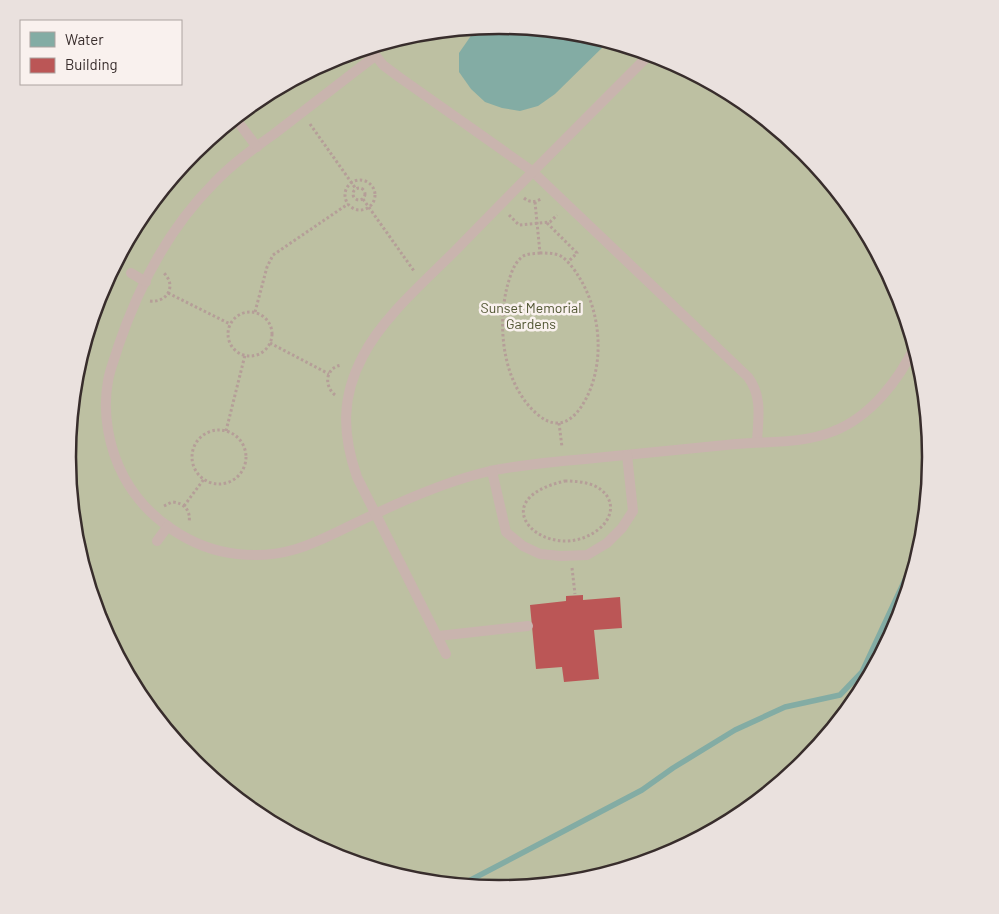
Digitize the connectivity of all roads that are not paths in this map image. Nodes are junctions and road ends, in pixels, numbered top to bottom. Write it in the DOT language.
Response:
graph roads {
  1 [pos="373,53"];
  2 [pos="370,54"];
  3 [pos="645,59"];
  4 [pos="239,123"];
  5 [pos="257,147"];
  6 [pos="532,171"];
  7 [pos="131,273"];
  8 [pos="146,282"];
  9 [pos="910,354"];
  10 [pos="757,442"];
  11 [pos="627,455"];
  12 [pos="492,471"];
  13 [pos="375,514"];
  14 [pos="168,526"];
  15 [pos="157,541"];
  16 [pos="528,626"];
  17 [pos="438,636"];
  18 [pos="446,654"];
  1 -- 6 [label="lane"];
  2 -- 5 [label="lane"];
  3 -- 6 [label="lane"];
  4 -- 5 [label="lane"];
  5 -- 8 [label="lane"];
  6 -- 10 [label="lane"];
  6 -- 13 [label="lane"];
  7 -- 8 [label="lane"];
  8 -- 14 [label="lane"];
  9 -- 10 [label="lane"];
  10 -- 11 [label="lane"];
  11 -- 12 [label="lane"];
  11 -- 12 [label="lane"];
  12 -- 13 [label="lane"];
  13 -- 14 [label="lane"];
  13 -- 17 [label="lane"];
  14 -- 15 [label="lane"];
  16 -- 17 [label="lane"];
  17 -- 18 [label="lane"];
}
